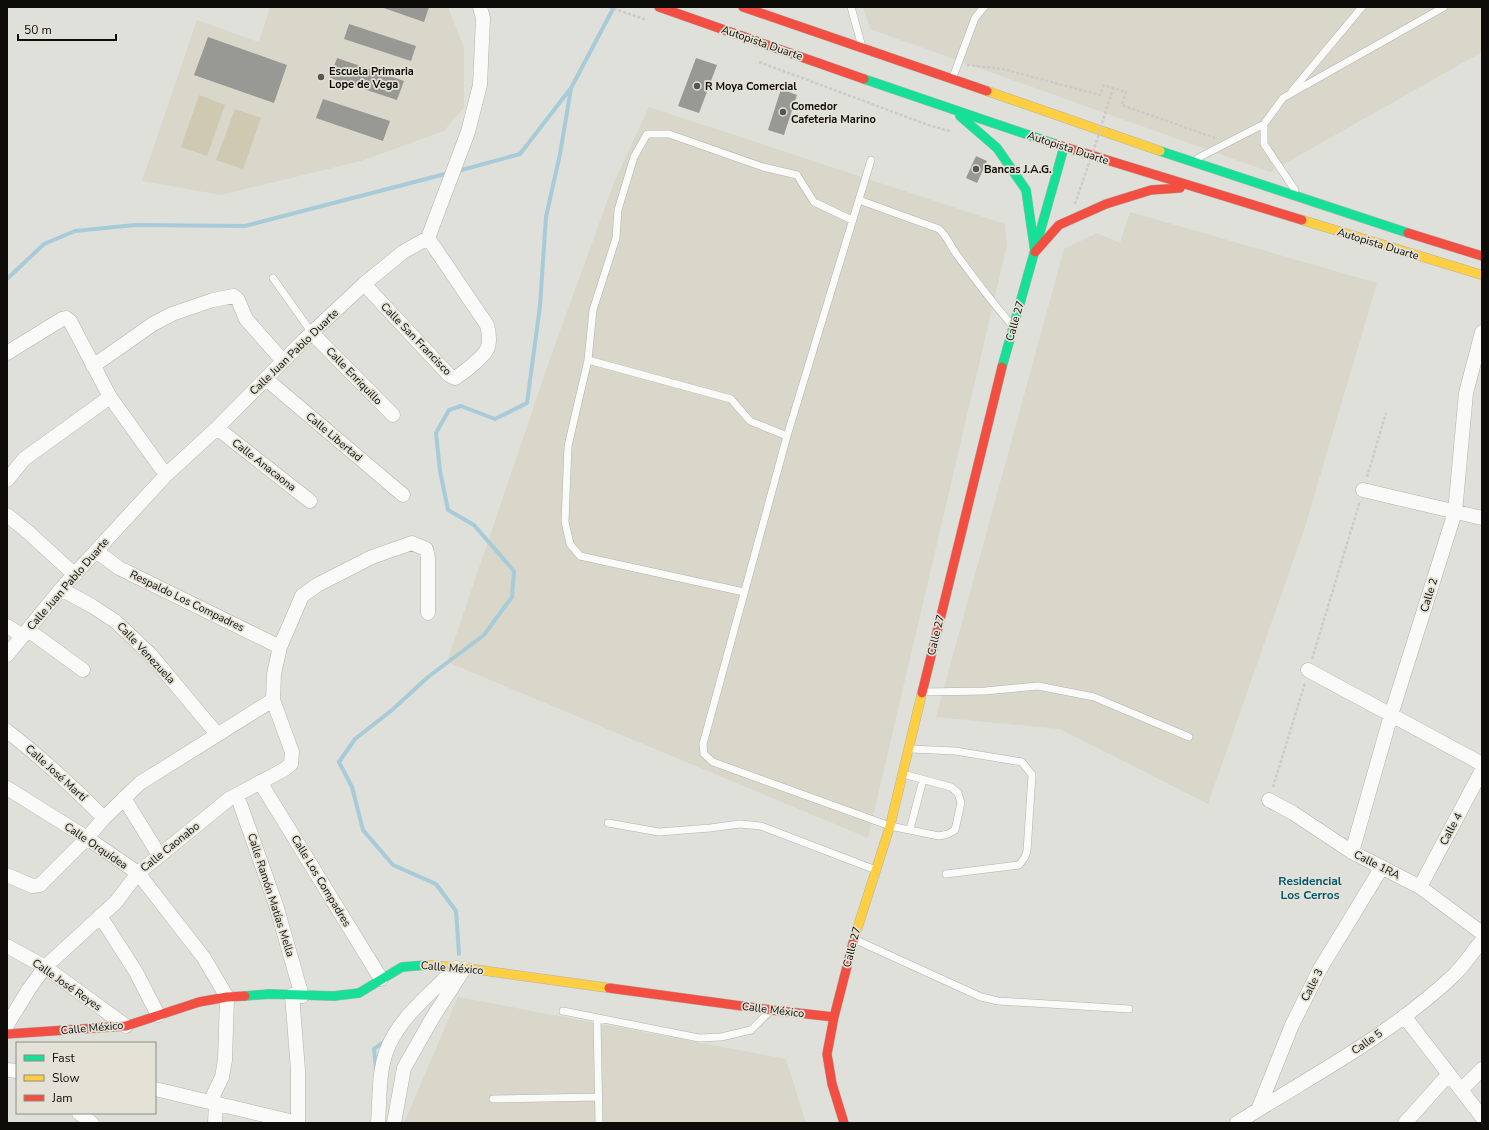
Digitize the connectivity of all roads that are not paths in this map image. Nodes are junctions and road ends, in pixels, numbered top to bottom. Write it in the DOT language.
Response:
graph roads {
  1 [pos="480,7"];
  2 [pos="659,7"];
  3 [pos="743,7"];
  4 [pos="851,7"];
  5 [pos="984,7"];
  6 [pos="1362,7"];
  7 [pos="1444,7"];
  8 [pos="862,48"];
  9 [pos="952,80"];
  10 [pos="1289,95"];
  11 [pos="954,110"];
  12 [pos="1264,124"];
  13 [pos="1064,147"];
  14 [pos="871,160"];
  15 [pos="1191,162"];
  16 [pos="1194,188"];
  17 [pos="1301,198"];
  18 [pos="858,200"];
  19 [pos="852,220"];
  20 [pos="428,238"];
  21 [pos="1034,252"];
  22 [pos="1482,256"];
  23 [pos="1482,275"];
  24 [pos="273,278"];
  25 [pos="364,284"];
  26 [pos="1013,328"];
  27 [pos="312,333"];
  28 [pos="1481,342"];
  29 [pos="7,353"];
  30 [pos="588,360"];
  31 [pos="283,361"];
  32 [pos="93,366"];
  33 [pos="266,379"];
  34 [pos="110,397"];
  35 [pos="393,415"];
  36 [pos="217,428"];
  37 [pos="788,436"];
  38 [pos="166,476"];
  39 [pos="7,480"];
  40 [pos="1363,490"];
  41 [pos="403,495"];
  42 [pos="310,501"];
  43 [pos="1455,512"];
  44 [pos="7,515"];
  45 [pos="1482,518"];
  46 [pos="96,551"];
  47 [pos="75,575"];
  48 [pos="61,589"];
  49 [pos="744,592"];
  50 [pos="428,613"];
  51 [pos="7,626"];
  52 [pos="25,633"];
  53 [pos="280,647"];
  54 [pos="7,655"];
  55 [pos="83,670"];
  56 [pos="1308,670"];
  57 [pos="922,692"];
  58 [pos="273,700"];
  59 [pos="1391,715"];
  60 [pos="7,730"];
  61 [pos="217,734"];
  62 [pos="1189,737"];
  63 [pos="909,749"];
  64 [pos="1482,764"];
  65 [pos="1482,770"];
  66 [pos="903,774"];
  67 [pos="923,780"];
  68 [pos="260,782"];
  69 [pos="7,788"];
  70 [pos="238,795"];
  71 [pos="124,798"];
  72 [pos="1269,800"];
  73 [pos="104,818"];
  74 [pos="608,823"];
  75 [pos="890,826"];
  76 [pos="910,829"];
  77 [pos="87,838"];
  78 [pos="1352,852"];
  79 [pos="159,855"];
  80 [pos="1382,867"];
  81 [pos="876,870"];
  82 [pos="138,873"];
  83 [pos="946,874"];
  84 [pos="7,875"];
  85 [pos="1420,887"];
  86 [pos="100,916"];
  87 [pos="1482,933"];
  88 [pos="854,939"];
  89 [pos="1482,941"];
  90 [pos="7,946"];
  91 [pos="45,967"];
  92 [pos="458,968"];
  93 [pos="381,979"];
  94 [pos="227,996"];
  95 [pos="297,996"];
  96 [pos="1129,1009"];
  97 [pos="771,1010"];
  98 [pos="563,1011"];
  99 [pos="158,1015"];
  100 [pos="1404,1016"];
  101 [pos="834,1017"];
  102 [pos="597,1018"];
  103 [pos="7,1025"];
  104 [pos="126,1026"];
  105 [pos="7,1034"];
  106 [pos="1482,1069"];
  107 [pos="1448,1075"];
  108 [pos="156,1089"];
  109 [pos="1461,1090"];
  110 [pos="598,1098"];
  111 [pos="493,1099"];
  112 [pos="213,1103"];
  113 [pos="1258,1110"];
  114 [pos="81,1114"];
  115 [pos="1482,1117"];
  116 [pos="92,1123"];
  117 [pos="215,1123"];
  118 [pos="298,1123"];
  119 [pos="378,1123"];
  120 [pos="394,1123"];
  121 [pos="599,1123"];
  122 [pos="844,1123"];
  123 [pos="1237,1123"];
  124 [pos="1405,1123"];
  1 -- 20 [label="street"];
  2 -- 11 [label="main road, Autopista Duarte"];
  3 -- 8 [label="main road, Autopista Duarte"];
  4 -- 8 [label="lane"];
  5 -- 9 [label="lane"];
  6 -- 10 [label="lane"];
  7 -- 10 [label="lane"];
  8 -- 9 [label="main road, Autopista Duarte"];
  9 -- 15 [label="main road, Autopista Duarte"];
  10 -- 12 [label="lane"];
  11 -- 13 [label="main road, Autopista Duarte"];
  11 -- 21 [label="main road"];
  12 -- 15 [label="lane"];
  12 -- 17 [label="lane"];
  13 -- 16 [label="main road, Autopista Duarte"];
  13 -- 21 [label="main road, Calle 27"];
  14 -- 18 [label="lane"];
  15 -- 17 [label="main road, Autopista Duarte"];
  16 -- 21 [label="main road"];
  16 -- 23 [label="main road, Autopista Duarte"];
  17 -- 22 [label="main road, Autopista Duarte"];
  18 -- 19 [label="lane"];
  18 -- 26 [label="lane"];
  19 -- 30 [label="lane"];
  19 -- 37 [label="lane"];
  20 -- 25 [label="street, Calle Juan Pablo Duarte"];
  20 -- 25 [label="street, Calle San Francisco"];
  21 -- 26 [label="main road, Calle 27"];
  24 -- 27 [label="lane, Calle Enriquillo"];
  25 -- 27 [label="street, Calle Juan Pablo Duarte"];
  26 -- 57 [label="main road, Calle 27"];
  27 -- 31 [label="street, Calle Juan Pablo Duarte"];
  27 -- 35 [label="street, Calle Enriquillo"];
  28 -- 43 [label="street, Calle 2"];
  29 -- 32 [label="street"];
  30 -- 37 [label="lane"];
  30 -- 49 [label="lane"];
  31 -- 32 [label="street"];
  31 -- 33 [label="street, Calle Juan Pablo Duarte"];
  32 -- 34 [label="street"];
  33 -- 36 [label="street, Calle Juan Pablo Duarte"];
  33 -- 41 [label="street, Calle Libertad"];
  34 -- 38 [label="street"];
  34 -- 39 [label="street"];
  36 -- 38 [label="street, Calle Juan Pablo Duarte"];
  36 -- 42 [label="street, Calle Anacaona"];
  37 -- 49 [label="lane"];
  38 -- 46 [label="street, Calle Juan Pablo Duarte"];
  40 -- 43 [label="street"];
  43 -- 45 [label="street"];
  43 -- 59 [label="street, Calle 2"];
  44 -- 47 [label="street"];
  46 -- 47 [label="street, Calle Juan Pablo Duarte"];
  46 -- 53 [label="street, Respaldo Los Compadres"];
  47 -- 48 [label="street, Calle Juan Pablo Duarte"];
  48 -- 52 [label="street, Calle Juan Pablo Duarte"];
  48 -- 61 [label="street, Calle Venezuela"];
  49 -- 75 [label="lane"];
  50 -- 53 [label="street"];
  51 -- 52 [label="street"];
  52 -- 54 [label="street, Calle Juan Pablo Duarte"];
  52 -- 55 [label="street"];
  53 -- 58 [label="street"];
  56 -- 59 [label="street"];
  57 -- 62 [label="lane"];
  57 -- 63 [label="main road, Calle 27"];
  58 -- 61 [label="street"];
  58 -- 68 [label="street, Calle Caonabo"];
  59 -- 64 [label="street"];
  59 -- 78 [label="street, Calle 2"];
  60 -- 73 [label="street, Calle José Martí"];
  61 -- 71 [label="street"];
  63 -- 66 [label="main road, Calle 27"];
  63 -- 83 [label="lane"];
  65 -- 85 [label="street, Calle 4"];
  66 -- 67 [label="lane"];
  66 -- 75 [label="main road, Calle 27"];
  67 -- 76 [label="lane"];
  67 -- 76 [label="lane"];
  68 -- 70 [label="street, Calle Caonabo"];
  68 -- 93 [label="street, Calle Los Compadres"];
  69 -- 77 [label="street, Calle Orquídea"];
  70 -- 79 [label="street, Calle Caonabo"];
  70 -- 95 [label="street, Calle Ramón Matías Mella"];
  71 -- 73 [label="street"];
  71 -- 79 [label="street"];
  72 -- 78 [label="street, Calle 1RA"];
  73 -- 77 [label="street"];
  74 -- 81 [label="lane"];
  75 -- 76 [label="lane"];
  75 -- 81 [label="main road, Calle 27"];
  77 -- 82 [label="street, Calle Orquídea"];
  77 -- 84 [label="street"];
  78 -- 80 [label="street, Calle 1RA"];
  79 -- 82 [label="street, Calle Caonabo"];
  80 -- 85 [label="street, Calle 1RA"];
  80 -- 113 [label="street, Calle 3"];
  81 -- 88 [label="main road, Calle 27"];
  82 -- 86 [label="street, Calle Caonabo"];
  82 -- 94 [label="street, Calle Orquídea"];
  85 -- 87 [label="street, Calle 1RA"];
  86 -- 91 [label="street, Calle Caonabo"];
  86 -- 99 [label="street"];
  88 -- 96 [label="lane"];
  88 -- 101 [label="main road, Calle 27"];
  89 -- 100 [label="street, Calle 5"];
  90 -- 91 [label="street, Calle José Reyes"];
  91 -- 103 [label="street, Calle Caonabo"];
  91 -- 104 [label="street, Calle José Reyes"];
  92 -- 93 [label="main road, Calle México"];
  92 -- 97 [label="main road, Calle México"];
  92 -- 119 [label="street"];
  92 -- 120 [label="street"];
  93 -- 95 [label="main road, Calle México"];
  94 -- 95 [label="main road, Calle México"];
  94 -- 99 [label="main road, Calle México"];
  94 -- 112 [label="street"];
  95 -- 118 [label="street, Calle Ramón Matías Mella"];
  97 -- 101 [label="main road, Calle México"];
  97 -- 102 [label="lane"];
  98 -- 102 [label="lane"];
  99 -- 104 [label="main road, Calle México"];
  100 -- 107 [label="street"];
  100 -- 113 [label="street, Calle 5"];
  101 -- 122 [label="main road, Calle 27"];
  102 -- 110 [label="lane"];
  104 -- 105 [label="main road, Calle México"];
  106 -- 109 [label="street"];
  107 -- 109 [label="street"];
  107 -- 124 [label="street"];
  108 -- 112 [label="street"];
  109 -- 115 [label="street"];
  110 -- 111 [label="lane"];
  110 -- 121 [label="lane"];
  112 -- 117 [label="street"];
  112 -- 118 [label="street"];
  113 -- 123 [label="street, Calle 5"];
  114 -- 116 [label="street"];
}
